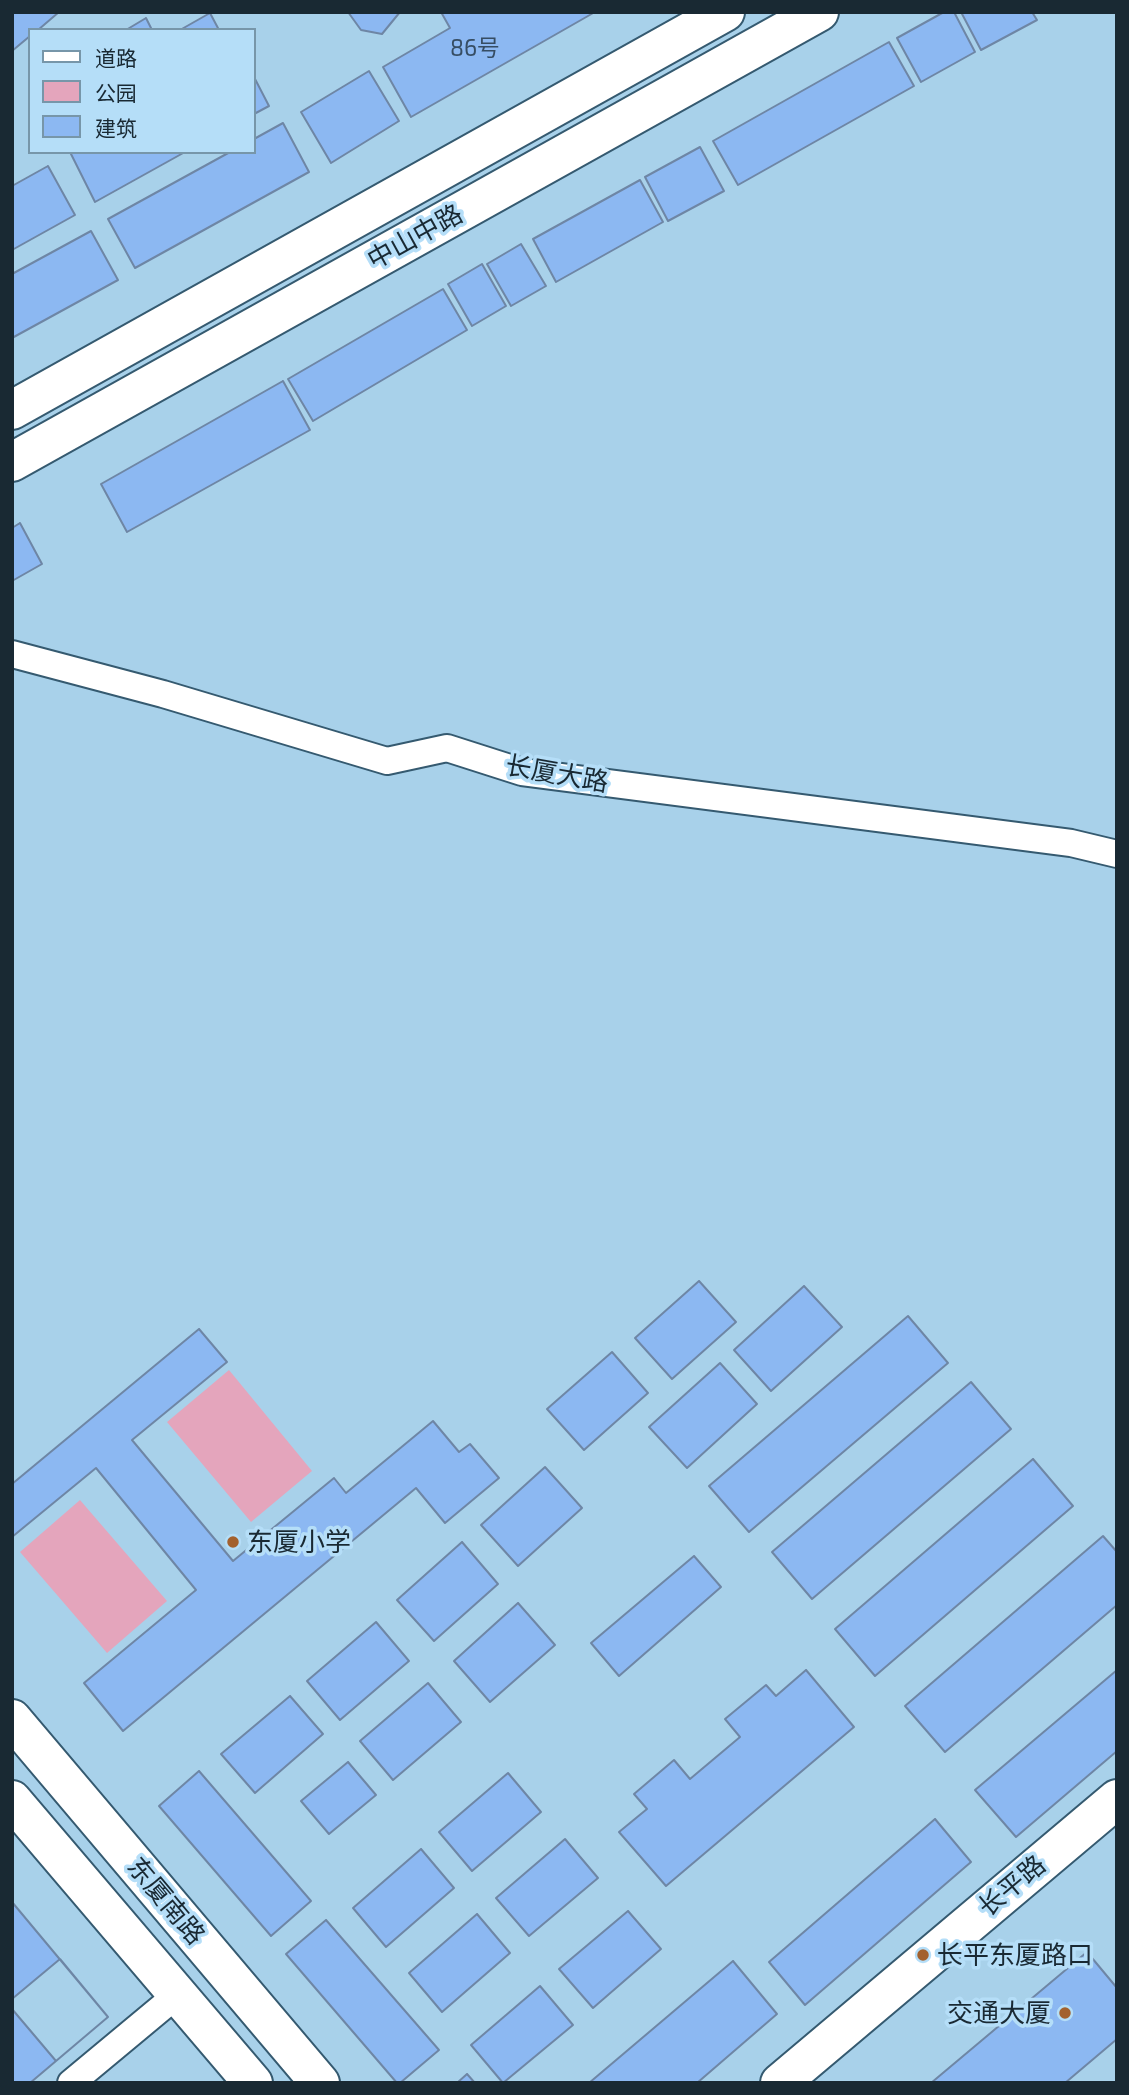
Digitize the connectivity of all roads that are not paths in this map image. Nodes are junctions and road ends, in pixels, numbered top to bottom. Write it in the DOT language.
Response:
graph roads {
  1 [pos="725,12"];
  2 [pos="819,12"];
  3 [pos="12,410"];
  4 [pos="12,462"];
  5 [pos="12,654"];
  6 [pos="1117,854"];
  7 [pos="12,1719"];
  8 [pos="1117,1798"];
  9 [pos="12,1800"];
  10 [pos="1117,1824"];
  11 [pos="178,1994"];
  12 [pos="71,2083"];
  13 [pos="253,2083"];
  14 [pos="320,2083"];
  15 [pos="780,2083"];
  16 [pos="811,2083"];
  1 -- 3 [label="main road, 中山中路"];
  2 -- 4 [label="main road, 中山中路"];
  5 -- 6 [label="street, 长厦大路"];
  7 -- 14 [label="main road, 东厦南路"];
  8 -- 15 [label="main road, 长平路"];
  9 -- 11 [label="main road, 东厦南路"];
  10 -- 16 [label="main road, 长平路"];
  11 -- 12 [label="street"];
  11 -- 13 [label="main road, 东厦南路"];
}
